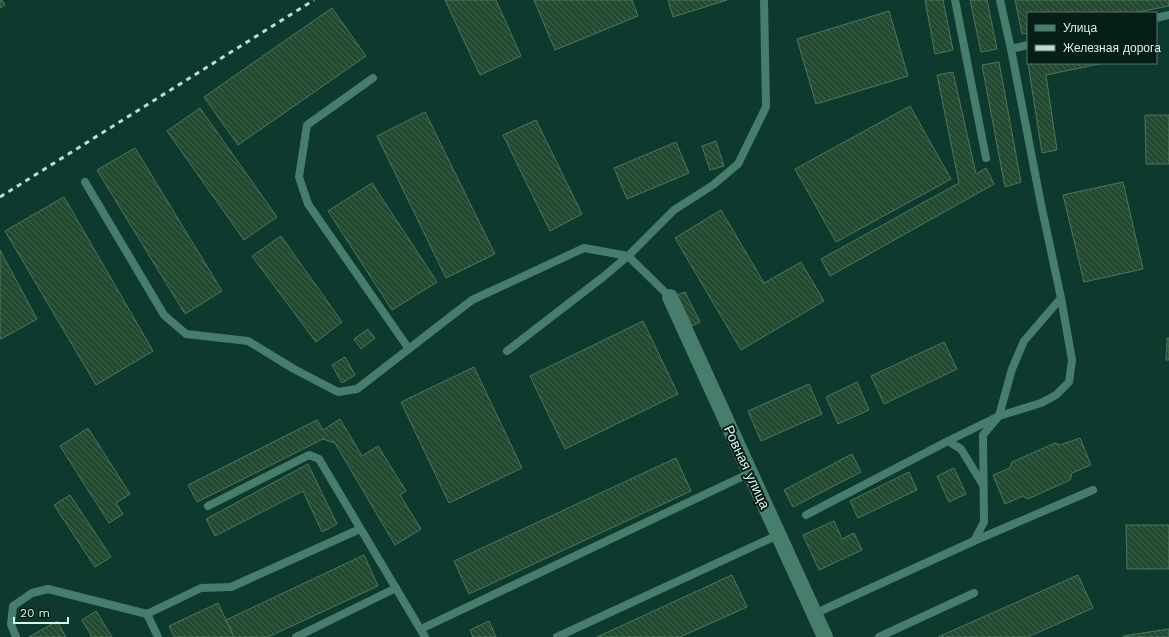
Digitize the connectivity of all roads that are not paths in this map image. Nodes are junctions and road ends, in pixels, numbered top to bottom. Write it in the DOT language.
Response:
graph roads {
  1 [pos="764,0"];
  2 [pos="955,0"];
  3 [pos="1000,0"];
  4 [pos="1169,15"];
  5 [pos="1157,18"];
  6 [pos="1027,45"];
  7 [pos="1011,49"];
  8 [pos="373,78"];
  9 [pos="986,158"];
  10 [pos="85,182"];
  11 [pos="628,256"];
  12 [pos="670,297"];
  13 [pos="1061,298"];
  14 [pos="409,349"];
  15 [pos="507,351"];
  16 [pos="999,416"];
  17 [pos="948,441"];
  18 [pos="750,473"];
  19 [pos="983,486"];
  20 [pos="1093,490"];
  21 [pos="208,506"];
  22 [pos="806,515"];
  23 [pos="360,529"];
  24 [pos="778,535"];
  25 [pos="974,541"];
  26 [pos="396,588"];
  27 [pos="974,592"];
  28 [pos="147,614"];
  29 [pos="814,614"];
  30 [pos="421,629"];
  31 [pos="16,637"];
  32 [pos="158,637"];
  33 [pos="296,637"];
  34 [pos="425,637"];
  35 [pos="557,637"];
  36 [pos="825,637"];
  37 [pos="879,637"];
  1 -- 11 [label="lane"];
  2 -- 9 [label="lane"];
  3 -- 7 [label="lane"];
  4 -- 5 [label="lane"];
  6 -- 7 [label="lane"];
  7 -- 13 [label="lane"];
  8 -- 14 [label="lane"];
  10 -- 14 [label="lane"];
  11 -- 12 [label="lane"];
  11 -- 14 [label="lane"];
  11 -- 15 [label="lane"];
  12 -- 18 [label="street, Ровная улица"];
  13 -- 16 [label="lane"];
  13 -- 16 [label="lane"];
  16 -- 17 [label="lane"];
  16 -- 19 [label="lane"];
  17 -- 19 [label="lane"];
  17 -- 22 [label="lane"];
  18 -- 24 [label="street, Ровная улица"];
  18 -- 30 [label="lane"];
  19 -- 25 [label="lane"];
  20 -- 25 [label="lane"];
  21 -- 23 [label="lane"];
  23 -- 26 [label="lane"];
  23 -- 28 [label="lane"];
  24 -- 29 [label="street, Ровная улица"];
  24 -- 35 [label="lane"];
  25 -- 29 [label="lane"];
  26 -- 30 [label="lane"];
  26 -- 33 [label="lane"];
  27 -- 37 [label="lane"];
  28 -- 31 [label="lane"];
  28 -- 32 [label="lane"];
  29 -- 36 [label="street, Ровная улица"];
  30 -- 34 [label="lane"];
}
